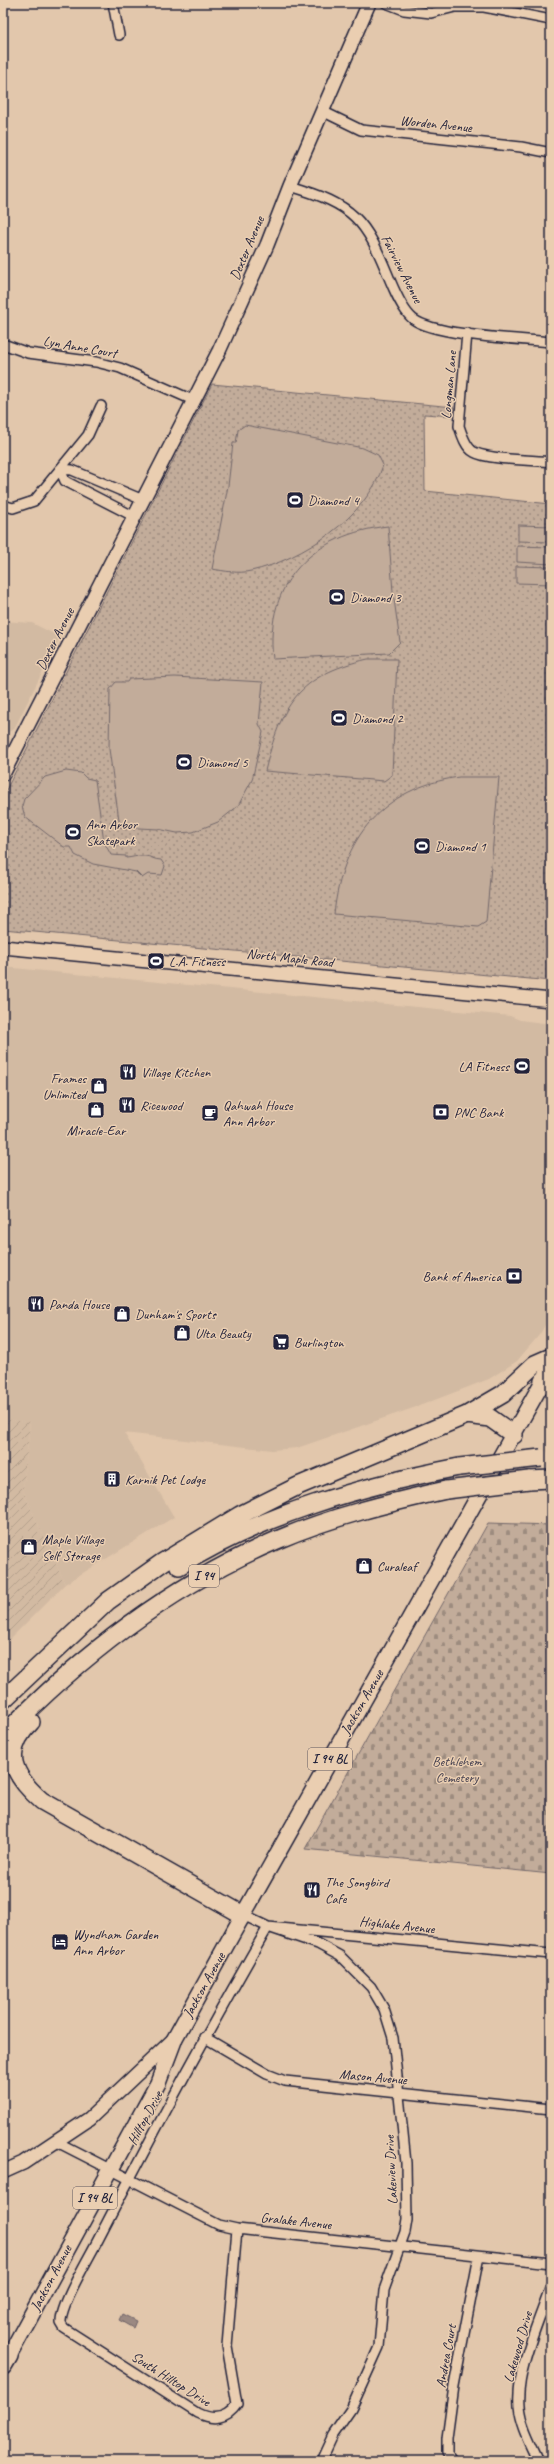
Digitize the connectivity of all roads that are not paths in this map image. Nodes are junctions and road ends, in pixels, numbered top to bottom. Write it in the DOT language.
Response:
graph roads {
  1 [pos="113,3"];
  2 [pos="369,3"];
  3 [pos="386,3"];
  4 [pos="551,20"];
  5 [pos="119,36"];
  6 [pos="322,111"];
  7 [pos="551,153"];
  8 [pos="290,186"];
  9 [pos="467,333"];
  10 [pos="551,342"];
  11 [pos="3,344"];
  12 [pos="195,401"];
  13 [pos="101,406"];
  14 [pos="551,462"];
  15 [pos="60,469"];
  16 [pos="144,500"];
  17 [pos="3,505"];
  18 [pos="135,517"];
  19 [pos="3,774"];
  20 [pos="3,947"];
  21 [pos="551,1000"];
  22 [pos="551,1357"];
  23 [pos="548,1378"];
  24 [pos="467,1415"];
  25 [pos="514,1435"];
  26 [pos="546,1458"];
  27 [pos="551,1479"];
  28 [pos="99,1646"];
  29 [pos="44,1661"];
  30 [pos="3,1700"];
  31 [pos="3,1736"];
  32 [pos="243,1915"];
  33 [pos="268,1927"];
  34 [pos="551,1954"];
  35 [pos="204,2037"];
  36 [pos="176,2038"];
  37 [pos="399,2094"];
  38 [pos="551,2109"];
  39 [pos="57,2142"];
  40 [pos="110,2171"];
  41 [pos="3,2172"];
  42 [pos="129,2179"];
  43 [pos="237,2229"];
  44 [pos="399,2246"];
  45 [pos="479,2256"];
  46 [pos="551,2263"];
  47 [pos="551,2286"];
  48 [pos="64,2328"];
  49 [pos="5,2364"];
  50 [pos="321,2461"];
  51 [pos="452,2461"];
  52 [pos="539,2461"];
  1 -- 5 [label="street"];
  2 -- 6 [label="main road, Dexter Avenue"];
  3 -- 4 [label="street"];
  6 -- 7 [label="street, Worden Avenue"];
  6 -- 8 [label="main road, Dexter Avenue"];
  8 -- 9 [label="street, Fairview Avenue"];
  8 -- 12 [label="main road, Dexter Avenue"];
  9 -- 10 [label="street, Fairview Avenue"];
  9 -- 14 [label="street, Longman Lane"];
  11 -- 12 [label="street, Lyn Anne Court"];
  12 -- 16 [label="main road, Dexter Avenue"];
  13 -- 15 [label="street"];
  15 -- 16 [label="street"];
  15 -- 17 [label="street"];
  15 -- 18 [label="street"];
  16 -- 18 [label="main road, Dexter Avenue"];
  18 -- 19 [label="main road, Dexter Avenue"];
  20 -- 21 [label="main road, North Maple Road"];
  22 -- 24 [label="highway"];
  23 -- 25 [label="main road, Jackson Avenue / I 94 BL"];
  24 -- 25 [label="highway"];
  24 -- 29 [label="highway"];
  25 -- 32 [label="main road, Jackson Avenue / I 94 BL"];
  26 -- 29 [label="highway, I 94, bridge"];
  27 -- 28 [label="highway, I 94, bridge"];
  28 -- 31 [label="highway, I 94"];
  28 -- 32 [label="highway"];
  29 -- 30 [label="highway, I 94"];
  32 -- 33 [label="street, Highlake Avenue"];
  32 -- 36 [label="main road, Jackson Avenue / I 94 BL"];
  33 -- 34 [label="street, Highlake Avenue"];
  33 -- 35 [label="street, Hilltop Drive"];
  33 -- 37 [label="street, Lakeview Drive"];
  35 -- 37 [label="street, Mason Avenue"];
  35 -- 42 [label="street, Hilltop Drive"];
  36 -- 39 [label="main road, Jackson Avenue"];
  36 -- 40 [label="main road, Jackson Avenue / I 94 BL"];
  37 -- 38 [label="street, Mason Avenue"];
  37 -- 44 [label="street, Lakeview Drive"];
  39 -- 40 [label="street, Gralake Avenue"];
  39 -- 41 [label="main road, Jackson Avenue"];
  40 -- 42 [label="street, Gralake Avenue"];
  40 -- 49 [label="main road, Jackson Avenue / I 94 BL"];
  42 -- 43 [label="street, Gralake Avenue"];
  42 -- 48 [label="street, Hilltop Drive"];
  43 -- 44 [label="street, Gralake Avenue"];
  43 -- 48 [label="street, South Hilltop Drive"];
  44 -- 45 [label="street, Gralake Avenue"];
  44 -- 50 [label="street, Lakeview Drive"];
  45 -- 46 [label="street, Gralake Avenue"];
  45 -- 51 [label="street, Andrea Court"];
  47 -- 52 [label="street, Lakewood Drive"];
}
